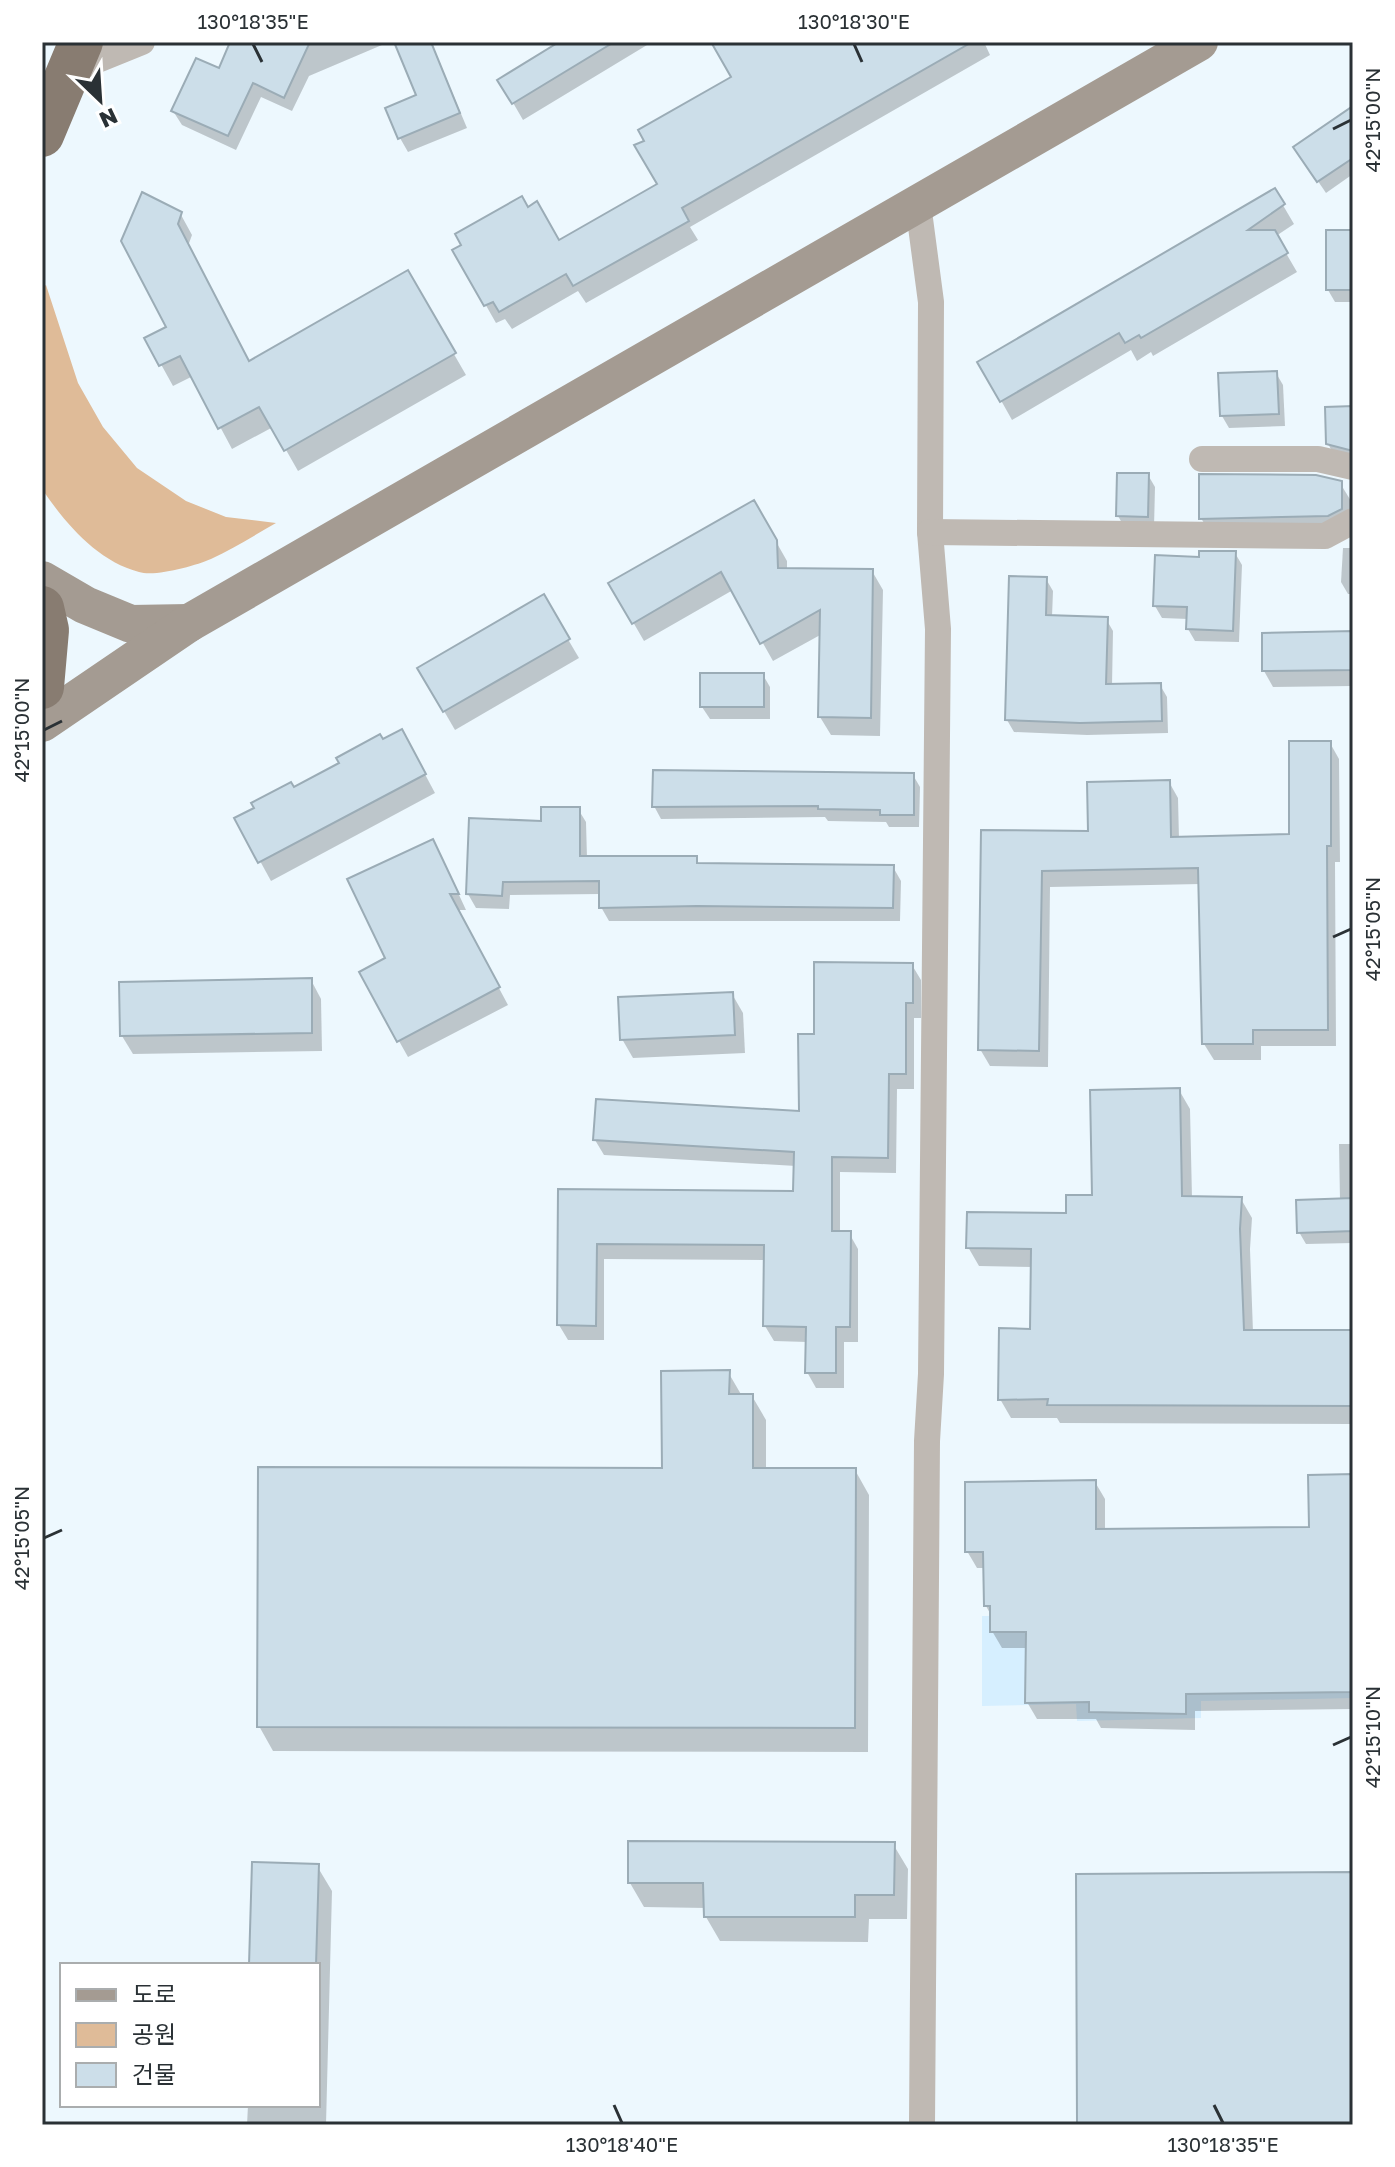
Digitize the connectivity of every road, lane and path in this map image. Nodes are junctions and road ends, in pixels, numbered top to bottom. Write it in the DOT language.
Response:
graph roads {
  1 [pos="142,42"];
  2 [pos="1199,42"];
  3 [pos="74,57"];
  4 [pos="42,135"];
  5 [pos="918,204"];
  6 [pos="1202,459"];
  7 [pos="1353,467"];
  8 [pos="1353,521"];
  9 [pos="930,532"];
  10 [pos="42,580"];
  11 [pos="42,608"];
  12 [pos="189,623"];
  13 [pos="42,687"];
  14 [pos="42,723"];
  15 [pos="922,2125"];
  1 -- 3 [label="street"];
  2 -- 5 [label="main road"];
  3 -- 4 [label="highway"];
  5 -- 9 [label="street"];
  5 -- 12 [label="main road"];
  6 -- 7 [label="street"];
  8 -- 9 [label="street"];
  9 -- 15 [label="street"];
  10 -- 12 [label="main road"];
  11 -- 13 [label="highway"];
  12 -- 14 [label="main road"];
}
